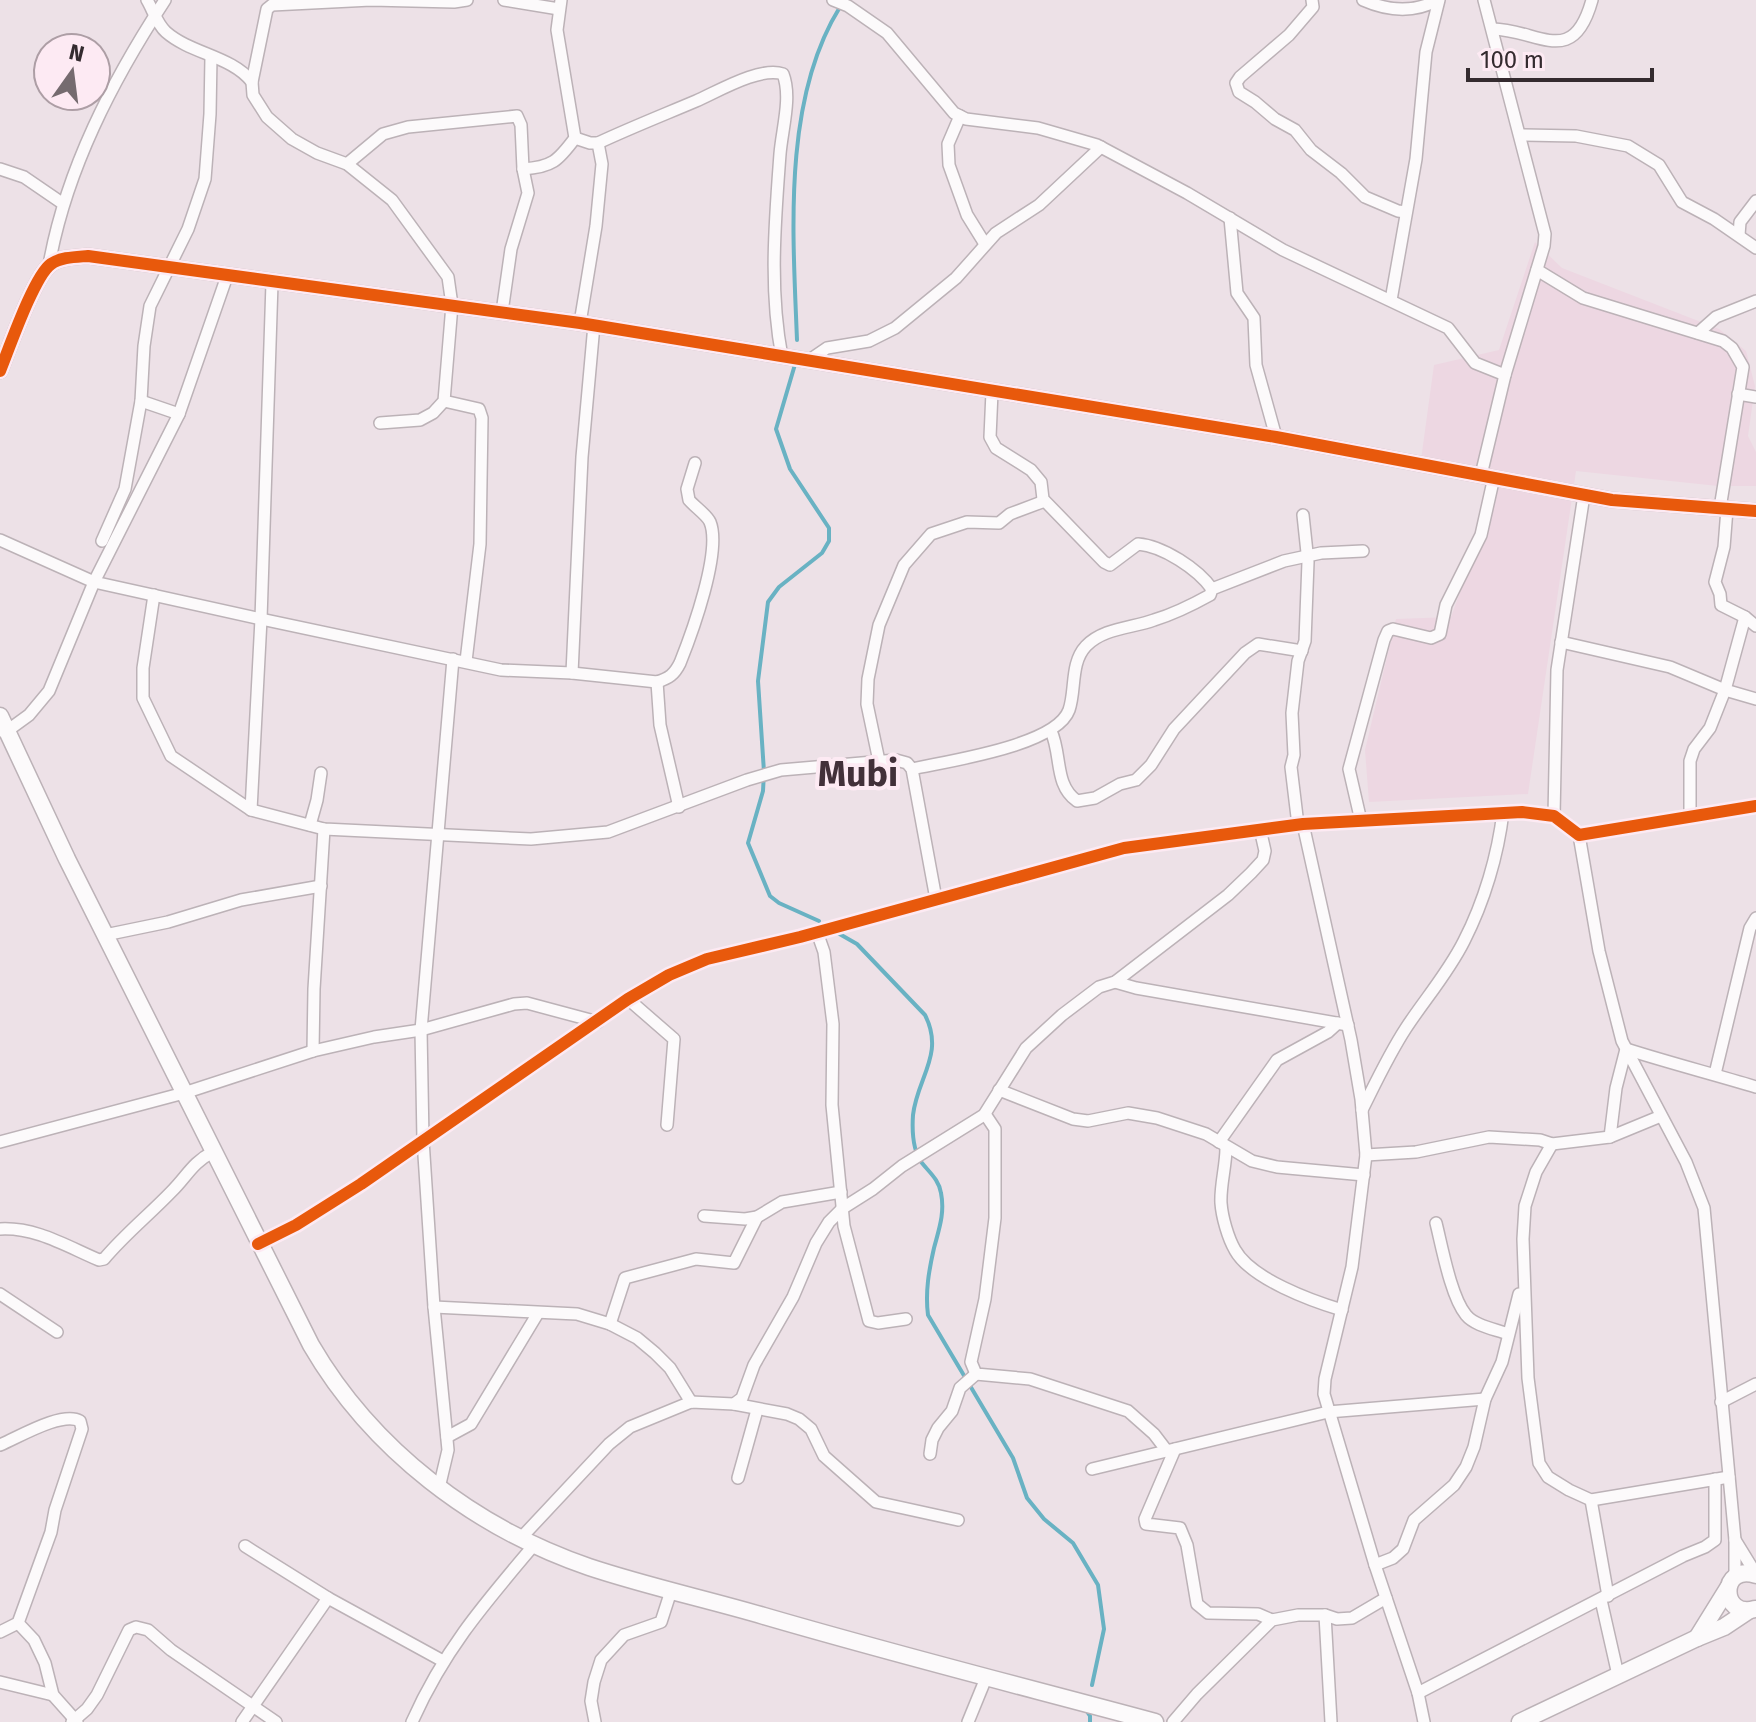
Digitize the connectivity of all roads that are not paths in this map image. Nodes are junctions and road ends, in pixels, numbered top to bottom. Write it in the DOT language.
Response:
graph roads {
  1 [pos="147,0"];
  2 [pos="165,0"];
  3 [pos="467,0"];
  4 [pos="504,0"];
  5 [pos="833,0"];
  6 [pos="1312,0"];
  7 [pos="1363,0"];
  8 [pos="1438,0"];
  9 [pos="1484,0"];
  10 [pos="1592,0"];
  11 [pos="560,5"];
  12 [pos="156,14"];
  13 [pos="1493,29"];
  14 [pos="211,57"];
  15 [pos="252,82"];
  16 [pos="960,116"];
  17 [pos="1521,135"];
  18 [pos="575,138"];
  19 [pos="598,143"];
  20 [pos="1101,147"];
  21 [pos="347,164"];
  22 [pos="0,169"];
  23 [pos="523,169"];
  24 [pos="1756,201"];
  25 [pos="62,203"];
  26 [pos="1406,212"];
  27 [pos="1230,218"];
  28 [pos="1739,235"];
  29 [pos="985,244"];
  30 [pos="1756,248"];
  31 [pos="49,265"];
  32 [pos="168,267"];
  33 [pos="1537,270"];
  34 [pos="227,276"];
  35 [pos="272,283"];
  36 [pos="1391,300"];
  37 [pos="1756,301"];
  38 [pos="452,305"];
  39 [pos="502,312"];
  40 [pos="587,324"];
  41 [pos="1698,333"];
  42 [pos="782,357"];
  43 [pos="808,361"];
  44 [pos="0,371"];
  45 [pos="1505,375"];
  46 [pos="992,392"];
  47 [pos="1738,394"];
  48 [pos="1756,397"];
  49 [pos="141,401"];
  50 [pos="444,401"];
  51 [pos="179,414"];
  52 [pos="380,423"];
  53 [pos="1276,437"];
  54 [pos="695,463"];
  55 [pos="1487,476"];
  56 [pos="1584,495"];
  57 [pos="1043,499"];
  58 [pos="1724,508"];
  59 [pos="1756,511"];
  60 [pos="1303,515"];
  61 [pos="0,540"];
  62 [pos="102,541"];
  63 [pos="1363,551"];
  64 [pos="1306,555"];
  65 [pos="94,582"];
  66 [pos="1212,589"];
  67 [pos="154,595"];
  68 [pos="1745,617"];
  69 [pos="261,619"];
  70 [pos="1756,626"];
  71 [pos="1561,642"];
  72 [pos="1302,651"];
  73 [pos="453,659"];
  74 [pos="466,661"];
  75 [pos="572,673"];
  76 [pos="657,682"];
  77 [pos="1725,690"];
  78 [pos="1756,699"];
  79 [pos="2,726"];
  80 [pos="1051,731"];
  81 [pos="879,761"];
  82 [pos="912,769"];
  83 [pos="321,773"];
  84 [pos="1756,806"];
  85 [pos="679,807"];
  86 [pos="251,810"];
  87 [pos="1503,812"];
  88 [pos="1554,816"];
  89 [pos="1690,817"];
  90 [pos="1361,821"];
  91 [pos="310,825"];
  92 [pos="1300,825"];
  93 [pos="324,829"];
  94 [pos="1260,829"];
  95 [pos="437,833"];
  96 [pos="1579,835"];
  97 [pos="321,886"];
  98 [pos="936,899"];
  99 [pos="1756,918"];
  100 [pos="817,932"];
  101 [pos="105,935"];
  102 [pos="1115,982"];
  103 [pos="628,999"];
  104 [pos="598,1022"];
  105 [pos="1343,1024"];
  106 [pos="421,1030"];
  107 [pos="1626,1049"];
  108 [pos="313,1051"];
  109 [pos="1715,1074"];
  110 [pos="1756,1087"];
  111 [pos="999,1090"];
  112 [pos="184,1093"];
  113 [pos="1362,1110"];
  114 [pos="985,1114"];
  115 [pos="1661,1116"];
  116 [pos="667,1125"];
  117 [pos="1610,1137"];
  118 [pos="423,1140"];
  119 [pos="0,1142"];
  120 [pos="1552,1144"];
  121 [pos="1222,1145"];
  122 [pos="213,1152"];
  123 [pos="1366,1155"];
  124 [pos="1364,1175"];
  125 [pos="841,1192"];
  126 [pos="843,1208"];
  127 [pos="704,1216"];
  128 [pos="757,1217"];
  129 [pos="1436,1223"];
  130 [pos="0,1229"];
  131 [pos="258,1244"];
  132 [pos="1523,1274"];
  133 [pos="0,1294"];
  134 [pos="434,1307"];
  135 [pos="1342,1310"];
  136 [pos="538,1313"];
  137 [pos="906,1319"];
  138 [pos="610,1324"];
  139 [pos="57,1332"];
  140 [pos="1508,1334"];
  141 [pos="975,1376"];
  142 [pos="1756,1384"];
  143 [pos="1485,1399"];
  144 [pos="691,1402"];
  145 [pos="1721,1402"];
  146 [pos="734,1404"];
  147 [pos="757,1410"];
  148 [pos="1328,1412"];
  149 [pos="447,1437"];
  150 [pos="0,1445"];
  151 [pos="1171,1450"];
  152 [pos="930,1454"];
  153 [pos="1092,1469"];
  154 [pos="1729,1477"];
  155 [pos="738,1478"];
  156 [pos="1715,1479"];
  157 [pos="439,1488"];
  158 [pos="1591,1500"];
  159 [pos="958,1520"];
  160 [pos="1735,1540"];
  161 [pos="527,1542"];
  162 [pos="245,1546"];
  163 [pos="1375,1565"];
  164 [pos="1756,1574"];
  165 [pos="1731,1582"];
  166 [pos="671,1591"];
  167 [pos="328,1598"];
  168 [pos="1386,1598"];
  169 [pos="1604,1598"];
  170 [pos="1752,1610"];
  171 [pos="1325,1615"];
  172 [pos="1272,1620"];
  173 [pos="18,1623"];
  174 [pos="0,1632"];
  175 [pos="1697,1638"];
  176 [pos="443,1661"];
  177 [pos="1618,1675"];
  178 [pos="986,1678"];
  179 [pos="0,1682"];
  180 [pos="1418,1693"];
  181 [pos="53,1695"];
  182 [pos="252,1706"];
  183 [pos="1130,1719"];
  184 [pos="75,1720"];
  185 [pos="242,1722"];
  186 [pos="276,1722"];
  187 [pos="412,1722"];
  188 [pos="595,1722"];
  189 [pos="968,1722"];
  190 [pos="1155,1722"];
  191 [pos="1173,1722"];
  192 [pos="1331,1722"];
  193 [pos="1424,1722"];
  194 [pos="1520,1722"];
  1 -- 12 [label="street"];
  2 -- 12 [label="street"];
  3 -- 15 [label="street"];
  4 -- 11 [label="street"];
  5 -- 16 [label="street"];
  6 -- 26 [label="street"];
  7 -- 8 [label="street"];
  8 -- 26 [label="street"];
  9 -- 13 [label="street"];
  10 -- 13 [label="street"];
  11 -- 18 [label="street"];
  12 -- 14 [label="street"];
  12 -- 25 [label="street"];
  13 -- 17 [label="street"];
  14 -- 15 [label="street"];
  14 -- 32 [label="street"];
  15 -- 21 [label="street"];
  16 -- 20 [label="street"];
  16 -- 29 [label="street"];
  17 -- 28 [label="street"];
  17 -- 33 [label="street"];
  18 -- 19 [label="street"];
  18 -- 23 [label="street"];
  19 -- 40 [label="street"];
  19 -- 42 [label="street"];
  20 -- 27 [label="street"];
  20 -- 29 [label="street"];
  21 -- 23 [label="street"];
  21 -- 38 [label="street"];
  22 -- 25 [label="street"];
  23 -- 39 [label="street"];
  24 -- 28 [label="street"];
  25 -- 31 [label="street"];
  26 -- 36 [label="street"];
  27 -- 36 [label="street"];
  27 -- 53 [label="street"];
  28 -- 30 [label="street"];
  29 -- 43 [label="street"];
  31 -- 32 [label="street"];
  31 -- 44 [label="street"];
  32 -- 34 [label="street"];
  32 -- 49 [label="street"];
  33 -- 41 [label="street"];
  33 -- 45 [label="street"];
  34 -- 35 [label="street"];
  34 -- 51 [label="street"];
  35 -- 38 [label="street"];
  35 -- 69 [label="street"];
  36 -- 45 [label="street"];
  37 -- 41 [label="street"];
  38 -- 39 [label="street"];
  38 -- 50 [label="street"];
  39 -- 40 [label="street"];
  40 -- 42 [label="street"];
  40 -- 75 [label="street"];
  41 -- 47 [label="street"];
  42 -- 43 [label="street"];
  43 -- 46 [label="street"];
  45 -- 55 [label="street"];
  46 -- 53 [label="street"];
  46 -- 57 [label="street"];
  47 -- 48 [label="street"];
  47 -- 58 [label="street"];
  49 -- 51 [label="street"];
  49 -- 62 [label="street"];
  50 -- 52 [label="street"];
  50 -- 74 [label="street"];
  51 -- 65 [label="street"];
  53 -- 55 [label="street"];
  54 -- 76 [label="street"];
  55 -- 56 [label="street"];
  55 -- 90 [label="street"];
  56 -- 58 [label="street"];
  56 -- 71 [label="street"];
  57 -- 66 [label="street"];
  57 -- 81 [label="street"];
  58 -- 59 [label="street"];
  58 -- 68 [label="street"];
  60 -- 64 [label="street"];
  61 -- 65 [label="street"];
  63 -- 64 [label="street"];
  64 -- 66 [label="street"];
  64 -- 72 [label="street"];
  65 -- 67 [label="street"];
  65 -- 79 [label="street"];
  66 -- 80 [label="street"];
  67 -- 69 [label="street"];
  67 -- 86 [label="street"];
  68 -- 70 [label="street"];
  68 -- 77 [label="street"];
  69 -- 73 [label="street"];
  69 -- 86 [label="street"];
  71 -- 77 [label="street"];
  71 -- 88 [label="street"];
  72 -- 80 [label="street"];
  72 -- 92 [label="street"];
  73 -- 74 [label="street"];
  73 -- 95 [label="street"];
  74 -- 75 [label="street"];
  75 -- 76 [label="street"];
  76 -- 85 [label="street"];
  77 -- 78 [label="street"];
  77 -- 89 [label="street"];
  79 -- 101 [label="main road"];
  80 -- 82 [label="street"];
  81 -- 82 [label="street"];
  81 -- 85 [label="street"];
  82 -- 98 [label="street"];
  83 -- 91 [label="street"];
  84 -- 89 [label="street"];
  85 -- 95 [label="street"];
  86 -- 91 [label="street"];
  87 -- 88 [label="street"];
  87 -- 90 [label="street"];
  87 -- 113 [label="street"];
  88 -- 96 [label="street"];
  89 -- 96 [label="street"];
  90 -- 92 [label="street"];
  91 -- 93 [label="street"];
  92 -- 94 [label="street"];
  92 -- 105 [label="street"];
  93 -- 95 [label="street"];
  93 -- 97 [label="street"];
  94 -- 98 [label="street"];
  94 -- 102 [label="street"];
  95 -- 106 [label="street"];
  96 -- 107 [label="street"];
  97 -- 101 [label="street"];
  97 -- 108 [label="street"];
  98 -- 100 [label="street"];
  99 -- 109 [label="street"];
  100 -- 103 [label="street"];
  100 -- 125 [label="street"];
  101 -- 112 [label="main road"];
  102 -- 105 [label="street"];
  102 -- 111 [label="street"];
  103 -- 104 [label="street"];
  103 -- 116 [label="street"];
  104 -- 106 [label="street"];
  104 -- 118 [label="street"];
  105 -- 113 [label="street"];
  105 -- 121 [label="street"];
  106 -- 108 [label="street"];
  106 -- 118 [label="street"];
  107 -- 109 [label="street"];
  107 -- 115 [label="street"];
  107 -- 117 [label="street"];
  108 -- 112 [label="street"];
  109 -- 110 [label="street"];
  111 -- 114 [label="street"];
  111 -- 121 [label="street"];
  112 -- 119 [label="street"];
  112 -- 122 [label="main road"];
  113 -- 123 [label="street"];
  114 -- 126 [label="street"];
  114 -- 141 [label="street"];
  115 -- 117 [label="street"];
  115 -- 145 [label="street"];
  117 -- 120 [label="street"];
  118 -- 131 [label="street"];
  118 -- 134 [label="street"];
  120 -- 123 [label="street"];
  120 -- 132 [label="street"];
  121 -- 124 [label="street"];
  121 -- 135 [label="street"];
  122 -- 130 [label="street"];
  122 -- 131 [label="main road"];
  123 -- 124 [label="street"];
  124 -- 135 [label="street"];
  125 -- 126 [label="street"];
  125 -- 128 [label="street"];
  126 -- 137 [label="street"];
  126 -- 146 [label="street"];
  127 -- 128 [label="street"];
  128 -- 138 [label="street"];
  129 -- 140 [label="street"];
  131 -- 157 [label="main road"];
  132 -- 140 [label="street"];
  132 -- 158 [label="street"];
  133 -- 139 [label="street"];
  134 -- 136 [label="street"];
  134 -- 149 [label="street"];
  135 -- 148 [label="street"];
  136 -- 138 [label="street"];
  136 -- 149 [label="street"];
  138 -- 144 [label="street"];
  140 -- 143 [label="street"];
  141 -- 151 [label="street"];
  141 -- 152 [label="street"];
  142 -- 145 [label="street"];
  143 -- 148 [label="street"];
  143 -- 163 [label="street"];
  144 -- 146 [label="street"];
  144 -- 161 [label="street"];
  145 -- 154 [label="street"];
  146 -- 147 [label="street"];
  147 -- 155 [label="street"];
  147 -- 159 [label="street"];
  148 -- 151 [label="street"];
  148 -- 163 [label="street"];
  149 -- 157 [label="street"];
  150 -- 173 [label="street"];
  151 -- 153 [label="street"];
  151 -- 172 [label="street"];
  154 -- 156 [label="street"];
  154 -- 160 [label="street"];
  156 -- 158 [label="street"];
  156 -- 169 [label="street"];
  157 -- 161 [label="main road"];
  158 -- 169 [label="street"];
  160 -- 164 [label="street"];
  160 -- 165 [label="street"];
  161 -- 166 [label="main road"];
  161 -- 176 [label="street"];
  162 -- 167 [label="street"];
  163 -- 168 [label="street"];
  164 -- 165 [label="main road"];
  165 -- 170 [label="main road"];
  165 -- 175 [label="main road"];
  166 -- 178 [label="main road"];
  166 -- 188 [label="street"];
  167 -- 176 [label="street"];
  167 -- 182 [label="street"];
  168 -- 171 [label="street"];
  168 -- 180 [label="street"];
  169 -- 177 [label="street"];
  169 -- 180 [label="street"];
  170 -- 175 [label="main road"];
  171 -- 172 [label="street"];
  171 -- 192 [label="street"];
  172 -- 191 [label="street"];
  173 -- 174 [label="street"];
  173 -- 181 [label="street"];
  175 -- 177 [label="main road"];
  176 -- 187 [label="street"];
  177 -- 194 [label="main road"];
  178 -- 183 [label="main road"];
  178 -- 189 [label="street"];
  179 -- 181 [label="street"];
  180 -- 193 [label="street"];
  181 -- 184 [label="street"];
  182 -- 184 [label="street"];
  182 -- 185 [label="street"];
  182 -- 186 [label="street"];
  183 -- 190 [label="main road"];
}
